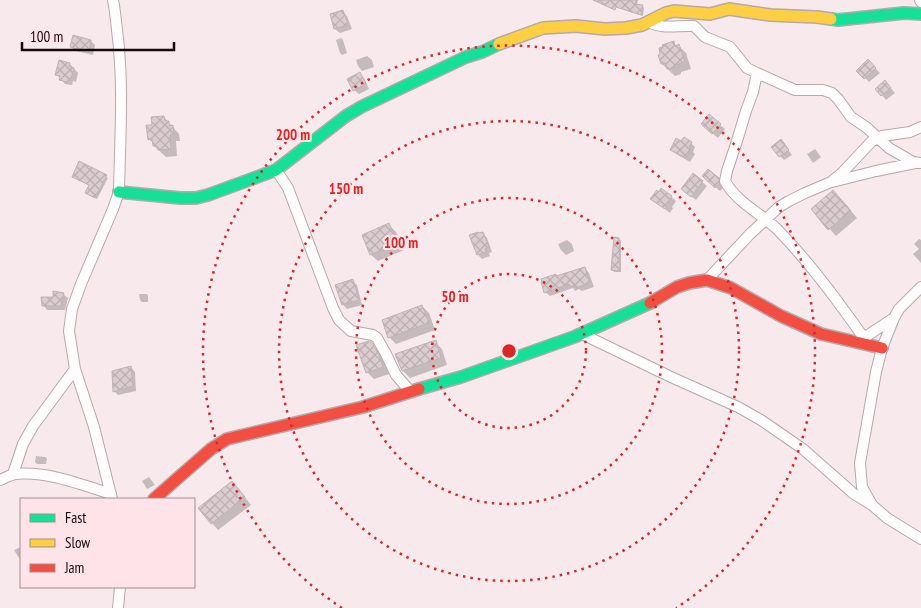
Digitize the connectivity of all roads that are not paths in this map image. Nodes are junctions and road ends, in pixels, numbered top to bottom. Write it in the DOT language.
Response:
graph roads {
  1 [pos="112,0"];
  2 [pos="921,14"];
  3 [pos="648,22"];
  4 [pos="757,73"];
  5 [pos="921,127"];
  6 [pos="876,138"];
  7 [pos="918,163"];
  8 [pos="276,170"];
  9 [pos="831,182"];
  10 [pos="119,192"];
  11 [pos="766,219"];
  12 [pos="707,280"];
  13 [pos="921,287"];
  14 [pos="894,318"];
  15 [pos="582,334"];
  16 [pos="860,340"];
  17 [pos="882,348"];
  18 [pos="75,369"];
  19 [pos="410,391"];
  20 [pos="13,474"];
  21 [pos="0,480"];
  22 [pos="111,497"];
  23 [pos="155,498"];
  24 [pos="872,505"];
  25 [pos="921,540"];
  26 [pos="120,588"];
  27 [pos="118,608"];
  1 -- 10 [label="street"];
  2 -- 3 [label="street"];
  3 -- 4 [label="street"];
  3 -- 8 [label="street"];
  4 -- 6 [label="street"];
  4 -- 11 [label="street"];
  5 -- 6 [label="street"];
  6 -- 7 [label="street"];
  6 -- 9 [label="street"];
  7 -- 9 [label="street"];
  8 -- 10 [label="street"];
  8 -- 19 [label="street"];
  9 -- 11 [label="street"];
  10 -- 18 [label="street"];
  11 -- 12 [label="street"];
  11 -- 16 [label="street"];
  12 -- 15 [label="street"];
  12 -- 16 [label="street"];
  13 -- 14 [label="street"];
  14 -- 16 [label="street"];
  14 -- 17 [label="street"];
  15 -- 19 [label="street"];
  15 -- 24 [label="street"];
  16 -- 17 [label="street"];
  17 -- 24 [label="street"];
  18 -- 20 [label="street"];
  18 -- 22 [label="street"];
  19 -- 23 [label="street"];
  20 -- 21 [label="street"];
  20 -- 22 [label="street"];
  24 -- 25 [label="street"];
  26 -- 27 [label="street"];
}
